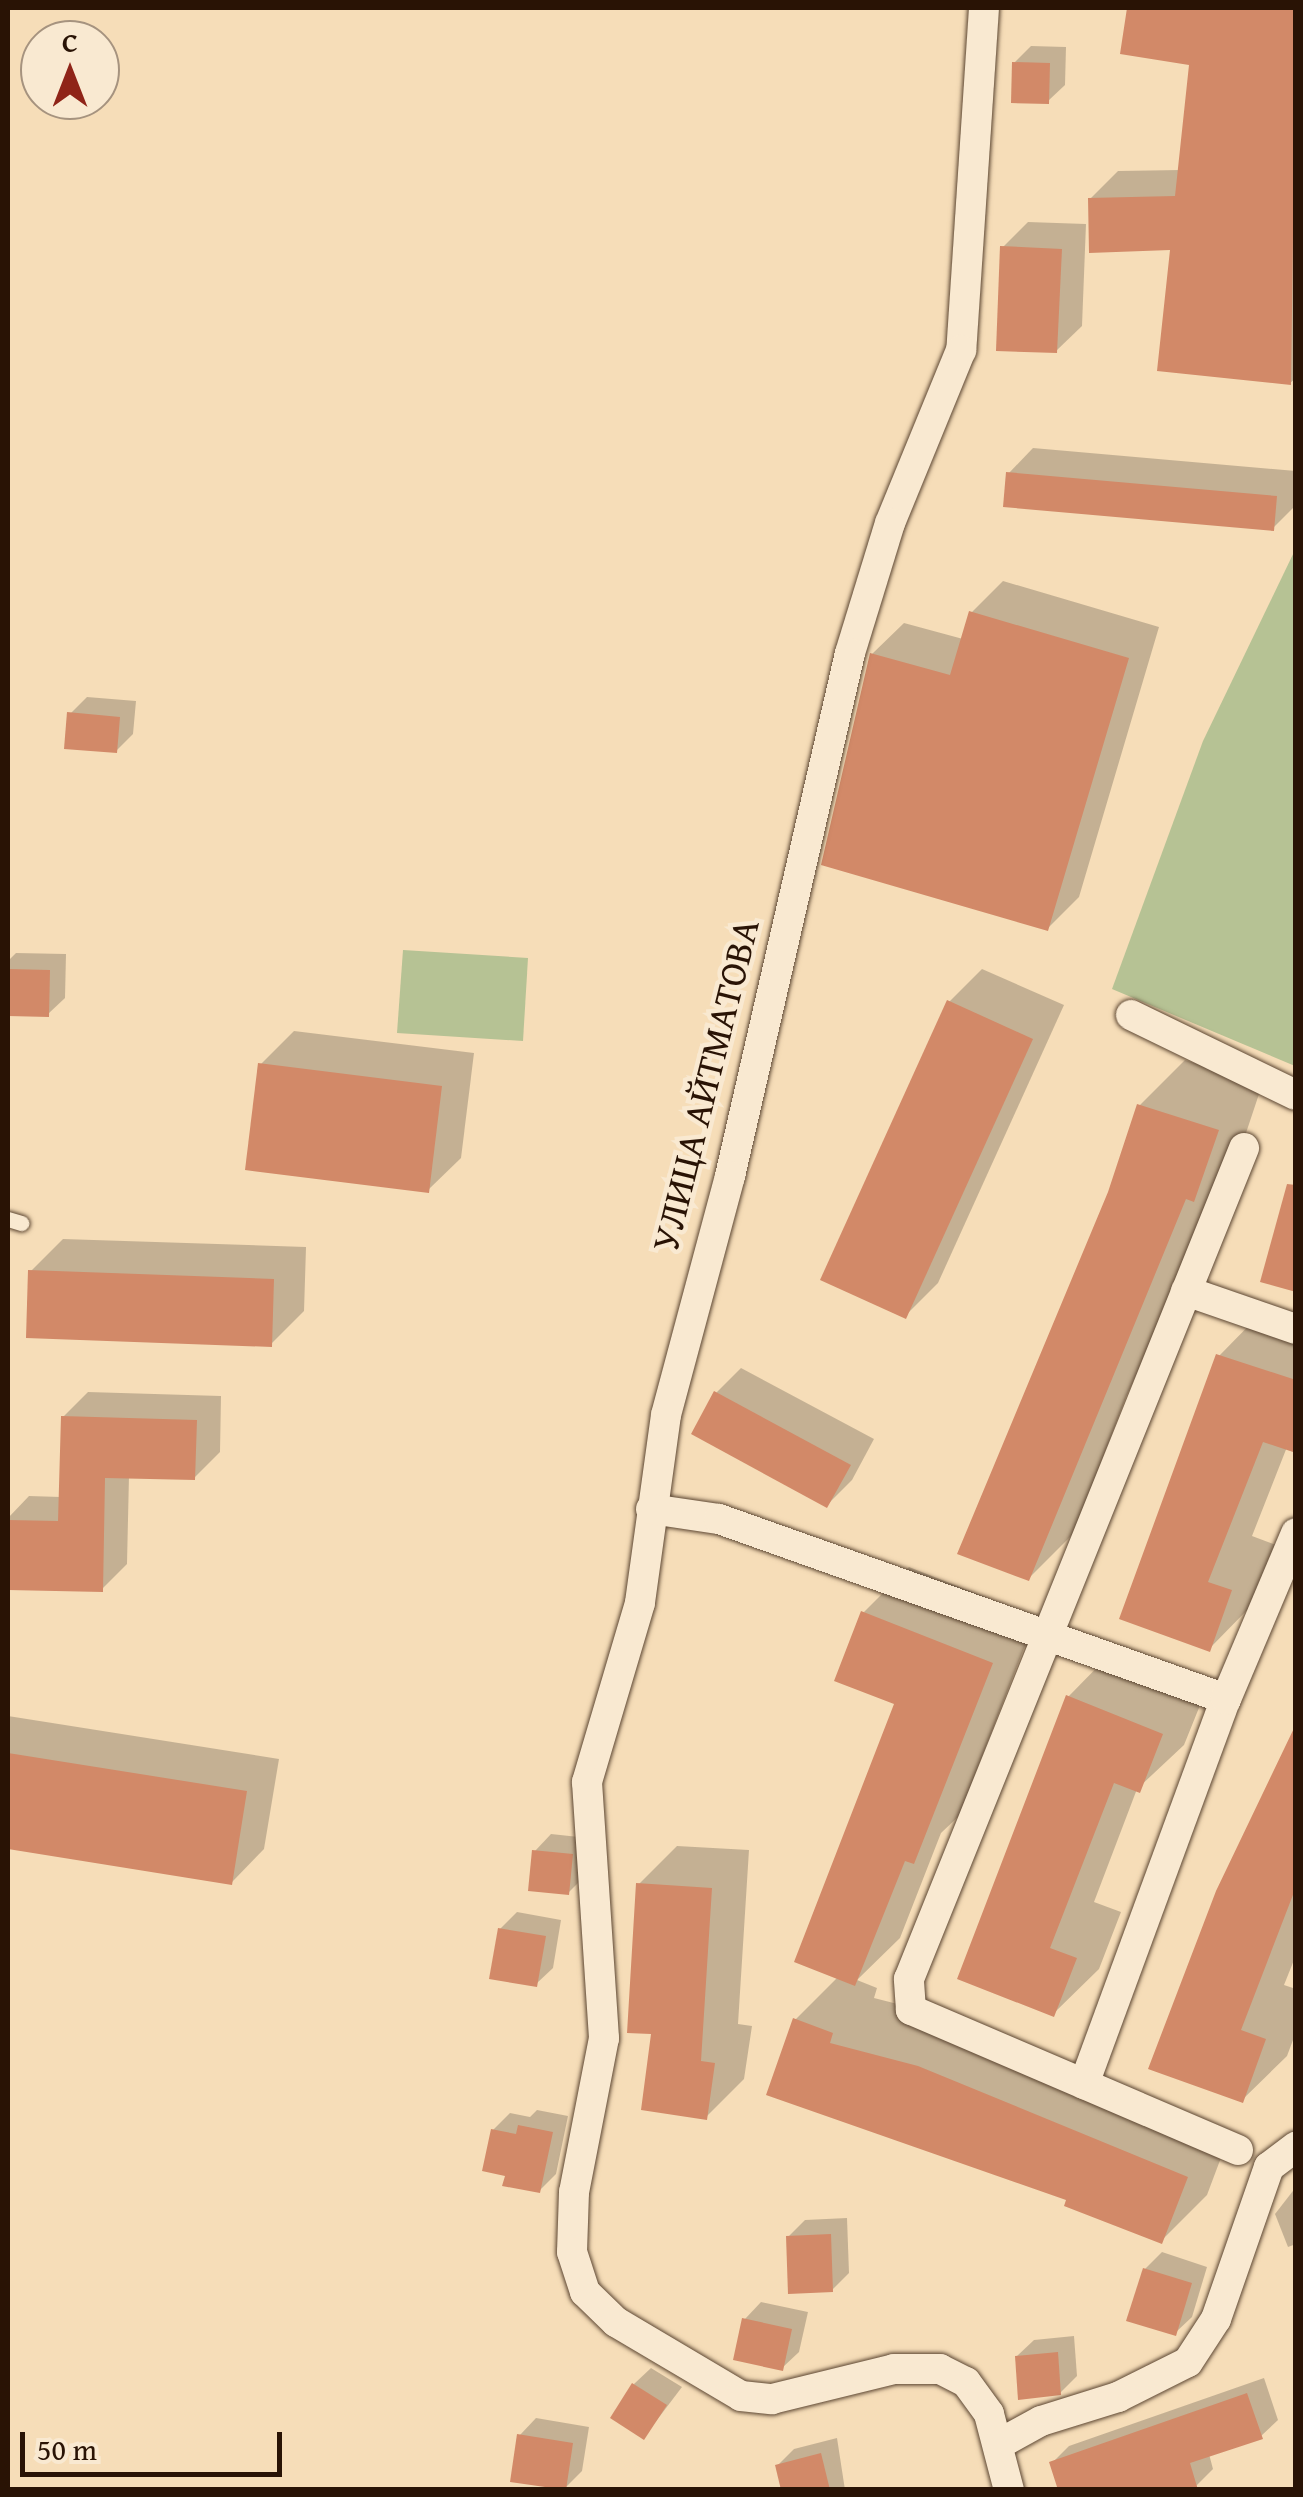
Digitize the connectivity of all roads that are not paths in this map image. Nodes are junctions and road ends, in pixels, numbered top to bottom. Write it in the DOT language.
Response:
graph roads {
  1 [pos="984,8"];
  2 [pos="1131,1015"];
  3 [pos="1296,1095"];
  4 [pos="1244,1148"];
  5 [pos="1186,1291"];
  6 [pos="1296,1329"];
  7 [pos="651,1509"];
  8 [pos="1296,1533"];
  9 [pos="1048,1632"];
  10 [pos="1226,1699"];
  11 [pos="1084,2084"];
  12 [pos="1296,2147"];
  13 [pos="1238,2150"];
  14 [pos="999,2444"];
  15 [pos="1009,2490"];
  1 -- 7 [label="street, УЛИЦА АЙТМАТОВА"];
  2 -- 3 [label="street"];
  4 -- 5 [label="street"];
  5 -- 6 [label="street"];
  5 -- 9 [label="street"];
  7 -- 9 [label="street"];
  7 -- 14 [label="street, УЛИЦА АЙТМАТОВА"];
  8 -- 10 [label="street"];
  9 -- 10 [label="street"];
  9 -- 11 [label="street"];
  10 -- 11 [label="street"];
  11 -- 13 [label="street"];
  12 -- 14 [label="street"];
  14 -- 15 [label="street, УЛИЦА АЙТМАТОВА"];
}
